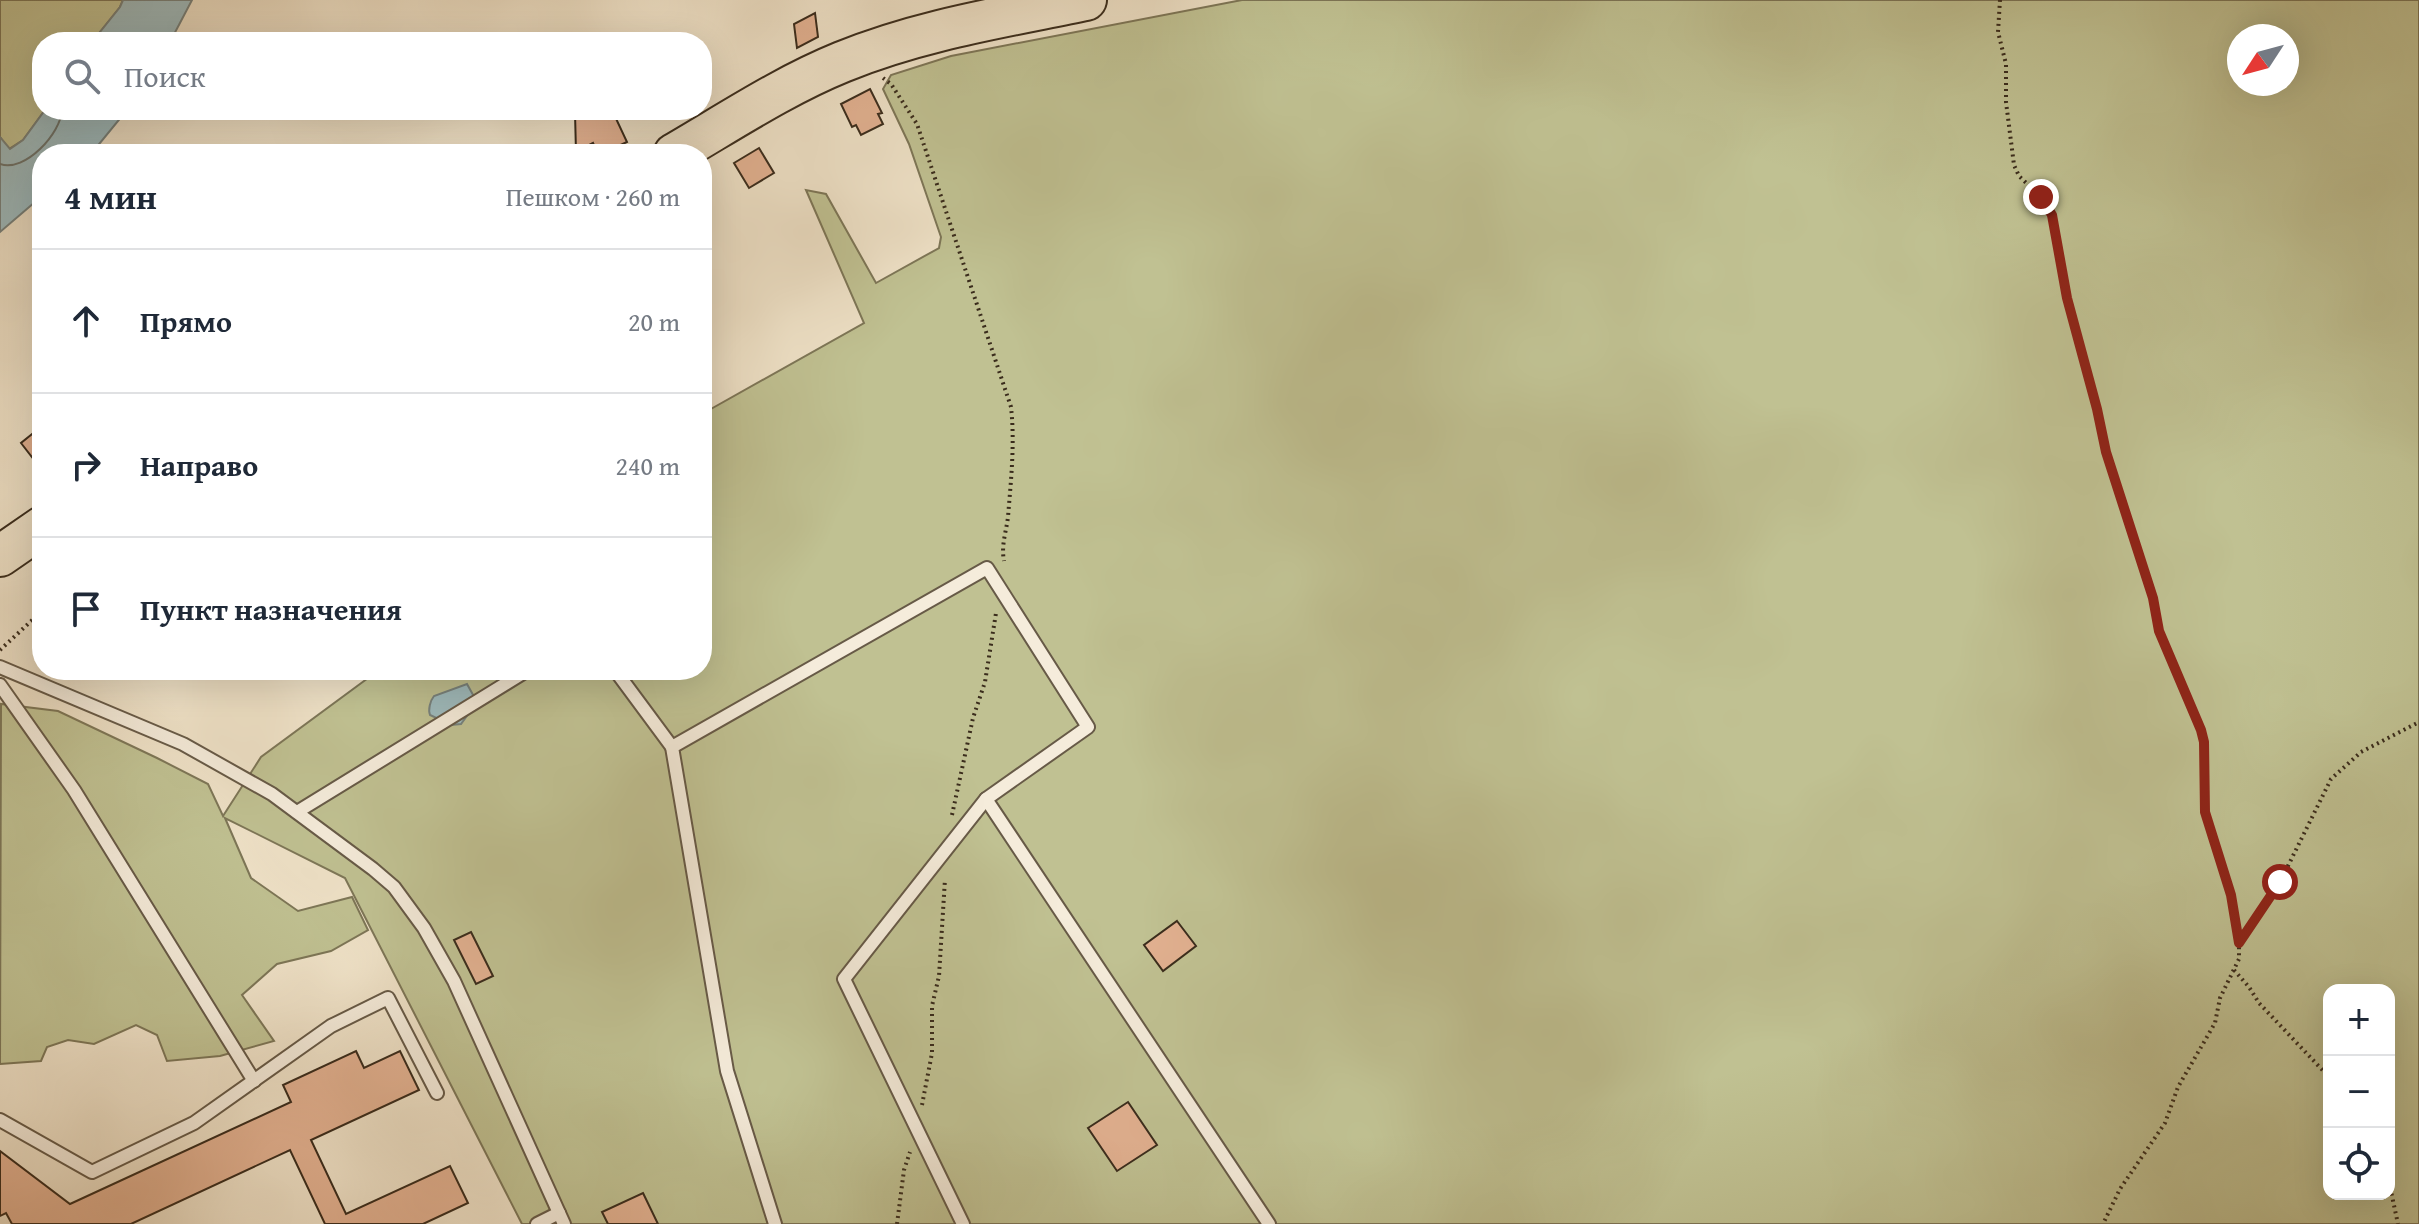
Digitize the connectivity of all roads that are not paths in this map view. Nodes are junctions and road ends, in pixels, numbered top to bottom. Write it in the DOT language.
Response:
graph roads {
  1 [pos="1086,0"];
  2 [pos="1037,5"];
  3 [pos="691,144"];
  4 [pos="32,534"];
  5 [pos="0,556"];
  6 [pos="0,667"];
  7 [pos="512,680"];
  8 [pos="622,680"];
  9 [pos="0,685"];
  10 [pos="672,747"];
  11 [pos="986,799"];
  12 [pos="297,812"];
  13 [pos="254,1081"];
  14 [pos="437,1093"];
  15 [pos="0,1120"];
  16 [pos="562,1219"];
  17 [pos="537,1224"];
  18 [pos="775,1224"];
  19 [pos="963,1224"];
  20 [pos="1269,1224"];
  1 -- 2 [label="main road"];
  2 -- 3 [label="main road"];
  4 -- 5 [label="main road"];
  6 -- 12 [label="lane"];
  7 -- 12 [label="lane"];
  8 -- 10 [label="lane"];
  9 -- 13 [label="lane"];
  10 -- 11 [label="lane"];
  10 -- 18 [label="lane"];
  11 -- 19 [label="lane"];
  11 -- 20 [label="lane"];
  12 -- 16 [label="lane"];
  13 -- 14 [label="lane"];
  13 -- 15 [label="lane"];
  16 -- 17 [label="lane"];
}
